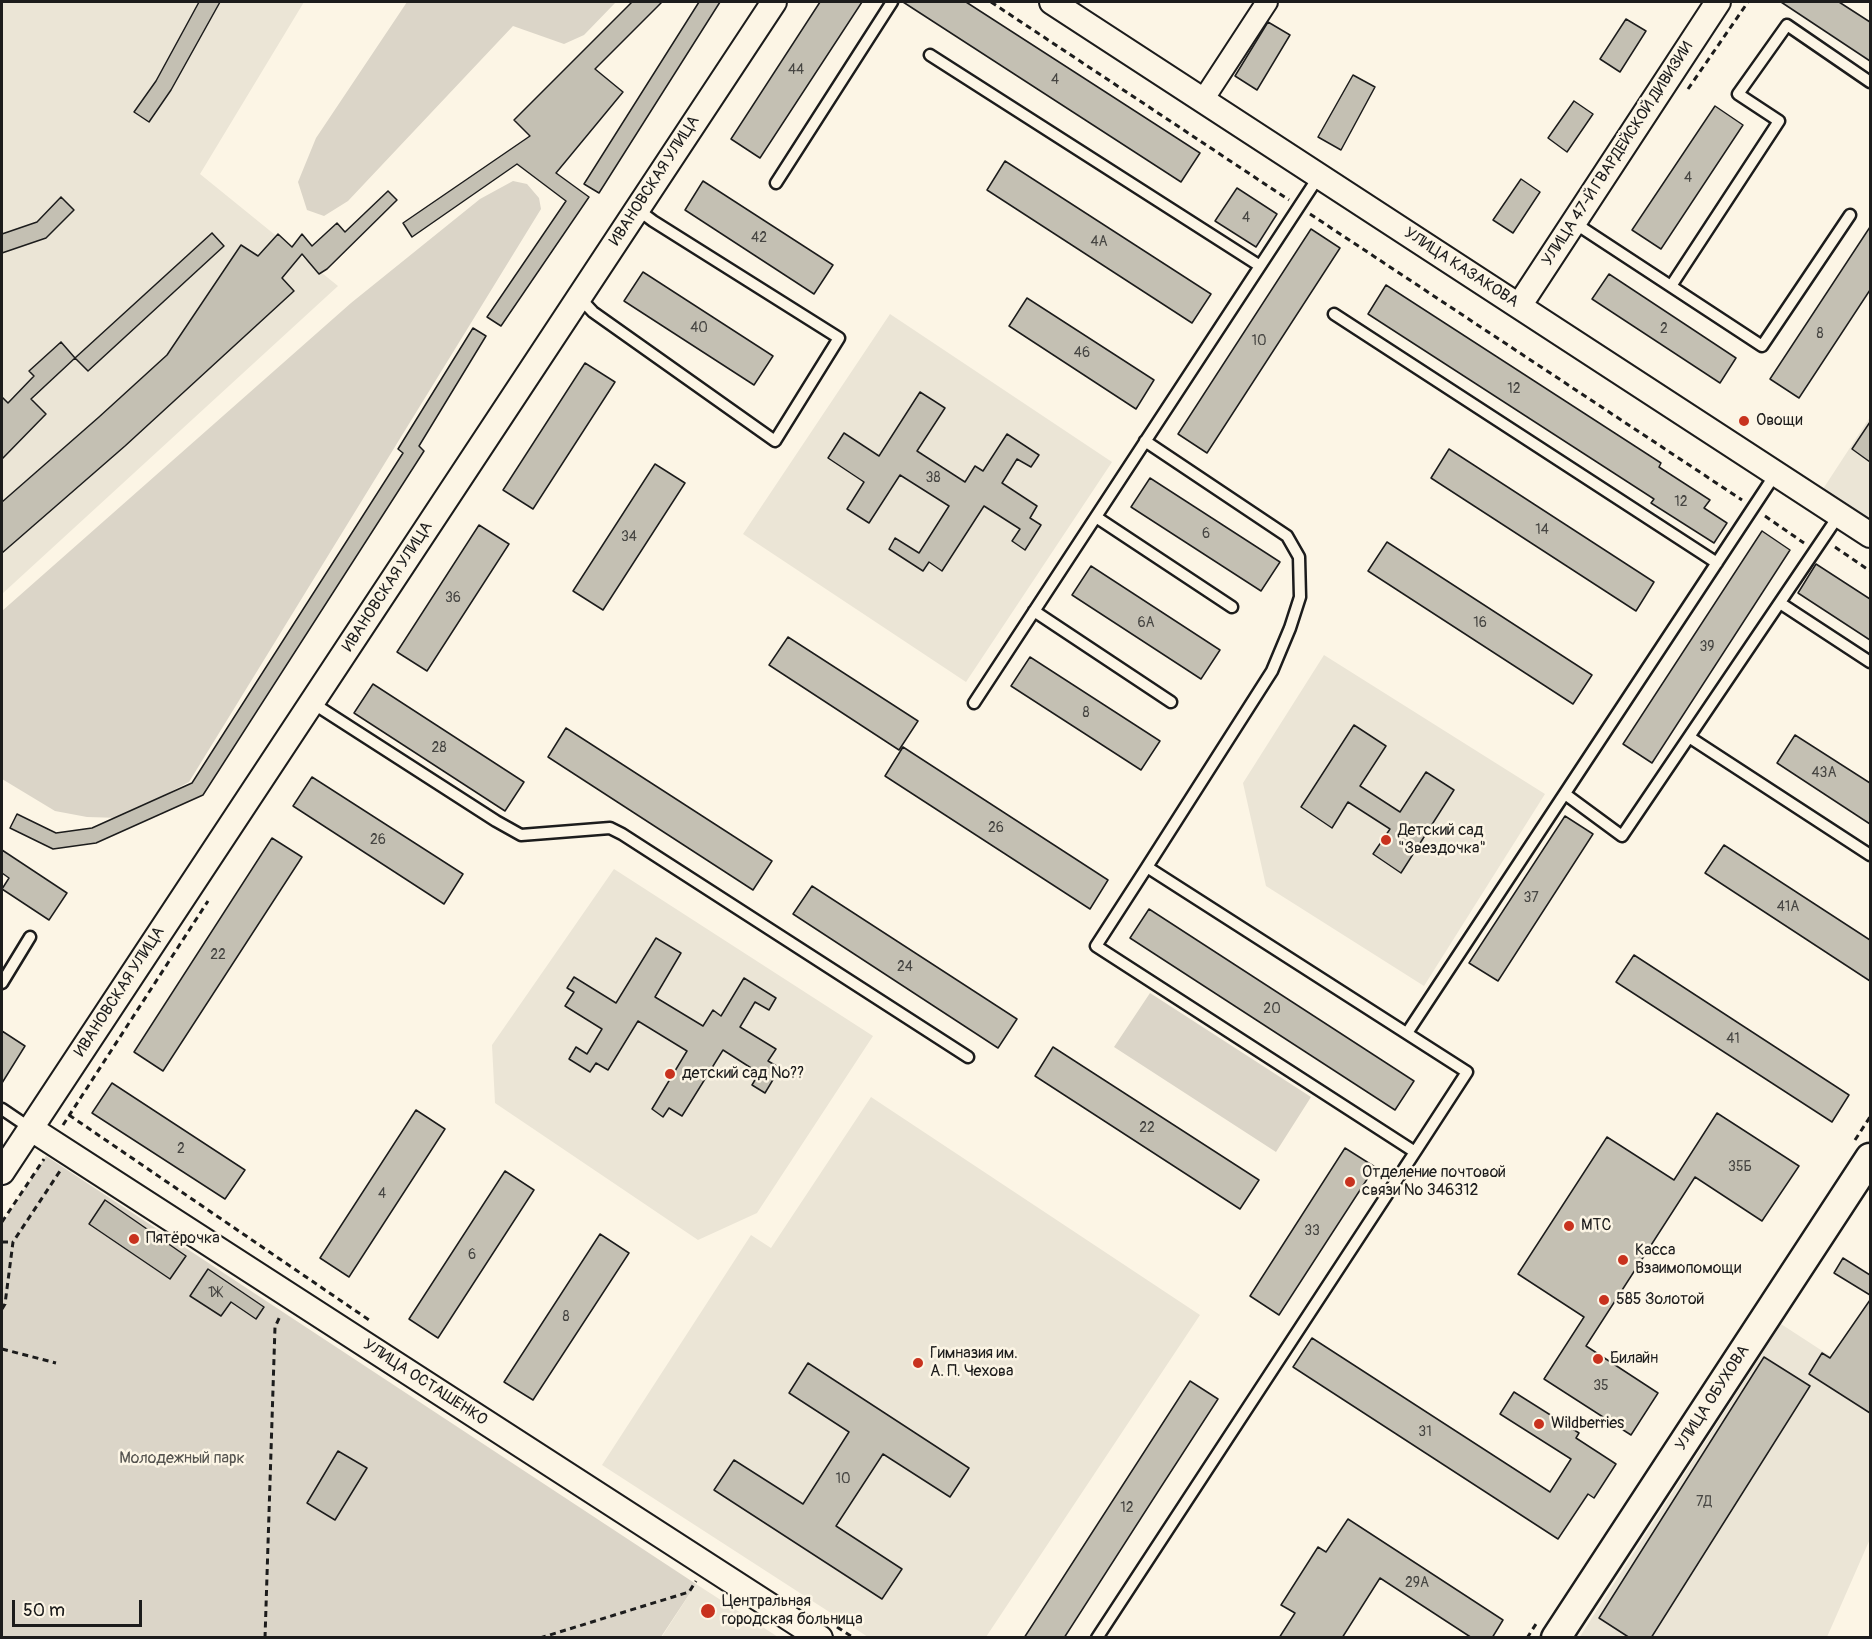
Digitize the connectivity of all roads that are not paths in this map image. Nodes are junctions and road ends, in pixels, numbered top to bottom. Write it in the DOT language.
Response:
graph roads {
  1 [pos="774,2"];
  2 [pos="892,2"];
  3 [pos="1267,2"];
  4 [pos="1718,2"];
  5 [pos="1061,4"];
  6 [pos="930,55"];
  7 [pos="1870,82"];
  8 [pos="1203,100"];
  9 [pos="1319,176"];
  10 [pos="776,183"];
  11 [pos="637,209"];
  12 [pos="1850,215"];
  13 [pos="1573,222"];
  14 [pos="1260,266"];
  15 [pos="1671,286"];
  16 [pos="579,297"];
  17 [pos="1519,306"];
  18 [pos="1334,314"];
  19 [pos="1145,441"];
  20 [pos="1776,473"];
  21 [pos="1839,515"];
  22 [pos="1096,517"];
  23 [pos="1870,535"];
  24 [pos="1717,563"];
  25 [pos="1780,603"];
  26 [pos="1232,608"];
  27 [pos="1034,611"];
  28 [pos="1870,662"];
  29 [pos="311,702"];
  30 [pos="1171,702"];
  31 [pos="974,704"];
  32 [pos="1689,737"];
  33 [pos="1565,794"];
  34 [pos="1870,855"];
  35 [pos="1147,867"];
  36 [pos="30,937"];
  37 [pos="2,983"];
  38 [pos="1407,1033"];
  39 [pos="968,1057"];
  40 [pos="2,1109"];
  41 [pos="30,1128"];
  42 [pos="1415,1152"];
  43 [pos="1870,1158"];
  44 [pos="2,1172"];
  45 [pos="828,1632"];
  46 [pos="1097,1638"];
  47 [pos="1556,1638"];
  1 -- 11 [label="street, ИВАНОВСКАЯ УЛИЦА"];
  2 -- 10 [label="lane"];
  3 -- 8 [label="street"];
  4 -- 13 [label="street, УЛИЦА 47-Й ГВАРДЕЙСКОЙ ДИВИЗИИ"];
  5 -- 8 [label="street, УЛИЦА КАЗАКОВА"];
  6 -- 14 [label="lane"];
  7 -- 15 [label="lane"];
  8 -- 9 [label="street, УЛИЦА КАЗАКОВА"];
  9 -- 14 [label="lane"];
  9 -- 17 [label="street, УЛИЦА КАЗАКОВА"];
  11 -- 16 [label="street, ИВАНОВСКАЯ УЛИЦА"];
  11 -- 16 [label="lane"];
  12 -- 15 [label="lane"];
  13 -- 15 [label="lane"];
  13 -- 17 [label="street, УЛИЦА 47-Й ГВАРДЕЙСКОЙ ДИВИЗИИ"];
  14 -- 19 [label="lane"];
  16 -- 29 [label="street, ИВАНОВСКАЯ УЛИЦА"];
  17 -- 20 [label="street, УЛИЦА КАЗАКОВА"];
  18 -- 24 [label="lane"];
  19 -- 22 [label="lane"];
  19 -- 35 [label="lane"];
  20 -- 21 [label="street, УЛИЦА КАЗАКОВА"];
  20 -- 24 [label="lane"];
  21 -- 23 [label="street, УЛИЦА КАЗАКОВА"];
  21 -- 25 [label="lane"];
  22 -- 26 [label="lane"];
  22 -- 27 [label="lane"];
  24 -- 33 [label="lane"];
  25 -- 28 [label="lane"];
  25 -- 32 [label="lane"];
  27 -- 30 [label="lane"];
  27 -- 31 [label="lane"];
  29 -- 39 [label="lane"];
  29 -- 41 [label="street, ИВАНОВСКАЯ УЛИЦА"];
  32 -- 33 [label="lane"];
  32 -- 34 [label="lane"];
  33 -- 38 [label="lane"];
  35 -- 38 [label="lane"];
  35 -- 42 [label="lane"];
  36 -- 37 [label="lane"];
  38 -- 42 [label="lane"];
  40 -- 41 [label="lane"];
  41 -- 44 [label="street, ИВАНОВСКАЯ УЛИЦА"];
  41 -- 45 [label="street, УЛИЦА ОСТАШЕНКО"];
  42 -- 46 [label="lane"];
  43 -- 47 [label="main road, УЛИЦА ОБУХОВА"];
}
